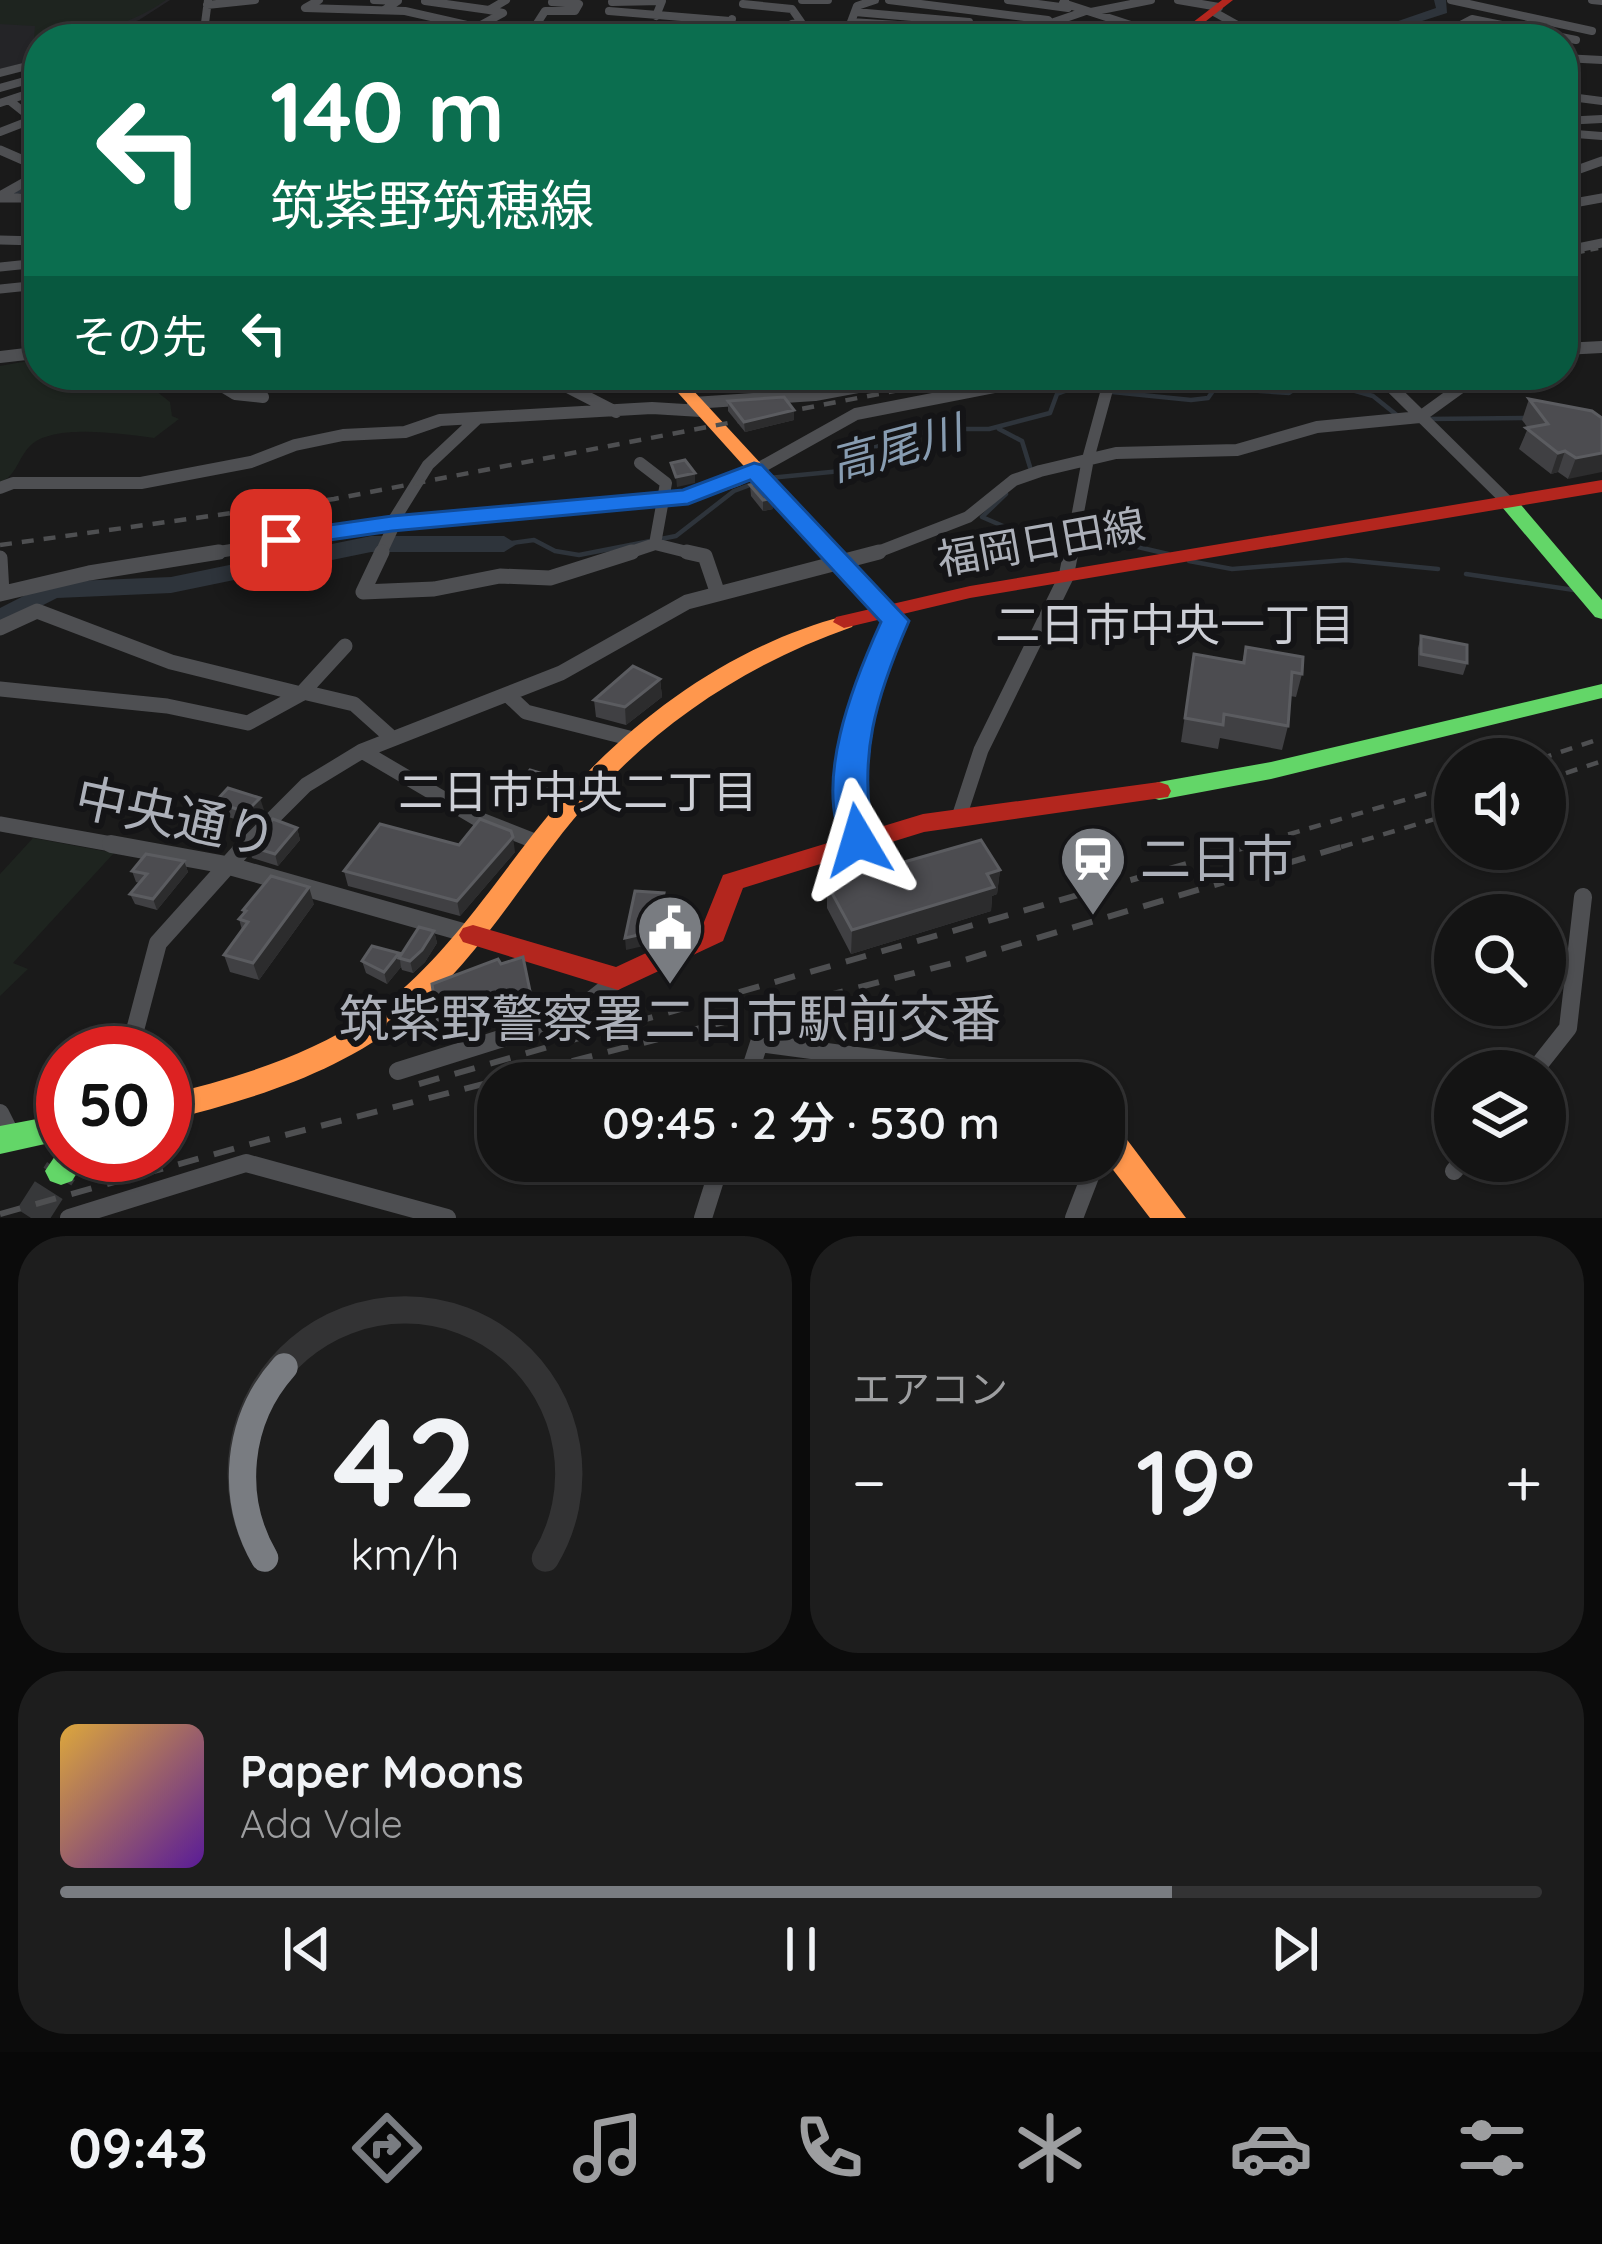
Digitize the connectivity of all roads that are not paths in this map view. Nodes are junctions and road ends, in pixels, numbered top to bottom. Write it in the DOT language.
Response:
graph roads {
  1 [pos="255,0"];
  2 [pos="319,0"];
  3 [pos="374,0"];
  4 [pos="471,0"];
  5 [pos="506,0"];
  6 [pos="555,0"];
  7 [pos="596,0"];
  8 [pos="802,0"];
  9 [pos="828,0"];
  10 [pos="858,0"];
  11 [pos="875,0"];
  12 [pos="889,0"];
  13 [pos="1008,0"];
  14 [pos="1065,0"];
  15 [pos="1105,0"];
  16 [pos="1151,0"];
  17 [pos="1178,0"];
  18 [pos="1451,0"];
  19 [pos="1592,0"];
  20 [pos="425,1"];
  21 [pos="1602,1"];
  22 [pos="741,2"];
  23 [pos="207,3"];
  24 [pos="611,3"];
  25 [pos="445,4"];
  26 [pos="459,6"];
  27 [pos="1220,6"];
  28 [pos="478,8"];
  29 [pos="384,10"];
  30 [pos="490,10"];
  31 [pos="1080,12"];
  32 [pos="855,13"];
  33 [pos="414,14"];
  34 [pos="656,16"];
  35 [pos="632,19"];
  36 [pos="440,21"];
  37 [pos="730,21"];
  38 [pos="456,24"];
  39 [pos="485,24"];
  40 [pos="537,24"];
  41 [pos="729,24"];
  42 [pos="792,24"];
  43 [pos="866,24"];
  44 [pos="976,24"];
  45 [pos="1040,24"];
  46 [pos="1045,24"];
  47 [pos="1125,24"];
  48 [pos="1190,24"];
  49 [pos="1462,24"];
  50 [pos="1497,24"];
  51 [pos="1560,24"];
  52 [pos="1602,24"];
  53 [pos="1578,28"];
  54 [pos="1592,31"];
  55 [pos="1578,39"];
  56 [pos="1578,55"];
  57 [pos="1602,60"];
  58 [pos="0,150"];
  59 [pos="5,158"];
  60 [pos="24,181"];
  61 [pos="0,184"];
  62 [pos="13,188"];
  63 [pos="0,197"];
  64 [pos="228,390"];
  65 [pos="573,390"];
  66 [pos="683,390"];
  67 [pos="841,390"];
  68 [pos="978,390"];
  69 [pos="1106,390"];
  70 [pos="1393,390"];
  71 [pos="1457,390"];
  72 [pos="263,397"];
  73 [pos="697,407"];
  74 [pos="616,412"];
  75 [pos="1420,417"];
  76 [pos="477,419"];
  77 [pos="1088,459"];
  78 [pos="640,463"];
  79 [pos="761,477"];
  80 [pos="1602,486"];
  81 [pos="0,488"];
  82 [pos="668,499"];
  83 [pos="1509,503"];
  84 [pos="389,534"];
  85 [pos="654,540"];
  86 [pos="0,558"];
  87 [pos="839,565"];
  88 [pos="1066,577"];
  89 [pos="1,594"];
  90 [pos="718,594"];
  91 [pos="884,611"];
  92 [pos="1602,613"];
  93 [pos="0,628"];
  94 [pos="345,646"];
  95 [pos="0,689"];
  96 [pos="1602,691"];
  97 [pos="302,693"];
  98 [pos="509,696"];
  99 [pos="392,738"];
  100 [pos="633,739"];
  101 [pos="362,752"];
  102 [pos="959,817"];
  103 [pos="0,824"];
  104 [pos="858,840"];
  105 [pos="542,844"];
  106 [pos="226,866"];
  107 [pos="1582,897"];
  108 [pos="473,934"];
  109 [pos="617,979"];
  110 [pos="136,1026"];
  111 [pos="1551,1050"];
  112 [pos="753,1062"];
  113 [pos="902,1062"];
  114 [pos="398,1070"];
  115 [pos="192,1101"];
  116 [pos="0,1113"];
  117 [pos="36,1132"];
  118 [pos="6,1138"];
  119 [pos="1125,1165"];
  120 [pos="714,1182"];
  121 [pos="1088,1182"];
  122 [pos="69,1218"];
  123 [pos="447,1218"];
  124 [pos="703,1218"];
  125 [pos="1074,1218"];
  126 [pos="1170,1218"];
  1 -- 23 [label="street"];
  2 -- 29 [label="street"];
  3 -- 29 [label="street"];
  4 -- 26 [label="street"];
  5 -- 30 [label="street"];
  6 -- 40 [label="street"];
  7 -- 24 [label="street"];
  8 -- 9 [label="street"];
  10 -- 32 [label="street"];
  11 -- 32 [label="street"];
  12 -- 45 [label="street"];
  13 -- 31 [label="street"];
  14 -- 31 [label="street"];
  15 -- 31 [label="street"];
  16 -- 31 [label="street"];
  17 -- 27 [label="street"];
  18 -- 51 [label="street"];
  19 -- 21 [label="street"];
  20 -- 25 [label="street"];
  22 -- 37 [label="street"];
  22 -- 42 [label="street"];
  24 -- 34 [label="street"];
  24 -- 34 [label="street"];
  24 -- 35 [label="street"];
  25 -- 26 [label="street"];
  25 -- 33 [label="street"];
  26 -- 28 [label="street"];
  27 -- 48 [label="main road"];
  28 -- 30 [label="street"];
  28 -- 36 [label="street"];
  29 -- 33 [label="street"];
  30 -- 39 [label="street"];
  31 -- 46 [label="street"];
  31 -- 47 [label="street"];
  32 -- 43 [label="street"];
  32 -- 44 [label="street"];
  33 -- 36 [label="street"];
  34 -- 37 [label="street"];
  36 -- 38 [label="street"];
  37 -- 41 [label="street"];
  49 -- 50 [label="street"];
  52 -- 54 [label="street"];
  53 -- 54 [label="street"];
  54 -- 55 [label="street"];
  56 -- 57 [label="street"];
  58 -- 59 [label="street"];
  60 -- 62 [label="street"];
  61 -- 62 [label="street"];
  62 -- 63 [label="street"];
  64 -- 72 [label="street"];
  65 -- 74 [label="street"];
  66 -- 73 [label="main road"];
  67 -- 73 [label="street"];
  68 -- 79 [label="street"];
  69 -- 77 [label="street"];
  70 -- 75 [label="street"];
  71 -- 75 [label="street"];
  73 -- 74 [label="street"];
  73 -- 79 [label="main road"];
  74 -- 76 [label="street"];
  75 -- 77 [label="street"];
  75 -- 83 [label="street"];
  76 -- 81 [label="street"];
  76 -- 84 [label="street"];
  77 -- 87 [label="street"];
  77 -- 88 [label="street"];
  78 -- 82 [label="street"];
  79 -- 82 [label="street"];
  79 -- 87 [label="main road"];
  80 -- 83 [label="main road, 福岡日田線"];
  82 -- 84 [label="street"];
  82 -- 85 [label="street"];
  83 -- 88 [label="main road, 福岡日田線"];
  83 -- 92 [label="main road"];
  84 -- 85 [label="street"];
  84 -- 89 [label="street"];
  85 -- 90 [label="street"];
  86 -- 89 [label="street"];
  87 -- 90 [label="street"];
  87 -- 91 [label="main road"];
  88 -- 91 [label="main road, 福岡日田線"];
  88 -- 102 [label="street"];
  90 -- 98 [label="street"];
  91 -- 100 [label="main road, 福岡日田線"];
  91 -- 104 [label="main road"];
  93 -- 97 [label="street"];
  94 -- 97 [label="street"];
  95 -- 97 [label="street"];
  96 -- 102 [label="main road"];
  97 -- 99 [label="street"];
  98 -- 99 [label="street"];
  98 -- 100 [label="street"];
  99 -- 101 [label="street"];
  100 -- 105 [label="main road, 福岡日田線"];
  101 -- 105 [label="street"];
  101 -- 106 [label="street"];
  102 -- 104 [label="main road"];
  103 -- 106 [label="street, 中央通り"];
  104 -- 109 [label="main road"];
  105 -- 108 [label="main road, 福岡日田線"];
  106 -- 108 [label="street, 中央通り"];
  106 -- 110 [label="street"];
  107 -- 111 [label="street"];
  108 -- 109 [label="main road"];
  108 -- 115 [label="main road, 福岡日田線"];
  109 -- 114 [label="street"];
  112 -- 113 [label="street"];
  116 -- 118 [label="street"];
  117 -- 118 [label="main road"];
  119 -- 126 [label="main road"];
  120 -- 124 [label="street"];
  121 -- 125 [label="street"];
  122 -- 123 [label="street"];
}
